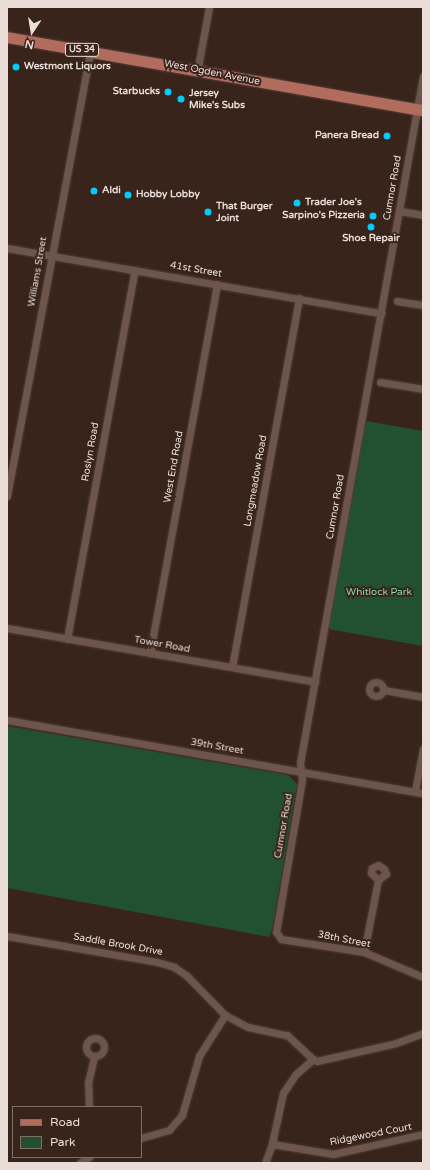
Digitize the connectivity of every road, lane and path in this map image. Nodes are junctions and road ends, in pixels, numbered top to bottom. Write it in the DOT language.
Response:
graph roads {
  1 [pos="209,7"];
  2 [pos="7,37"];
  3 [pos="90,51"];
  4 [pos="197,72"];
  5 [pos="423,76"];
  6 [pos="420,109"];
  7 [pos="400,211"];
  8 [pos="423,216"];
  9 [pos="7,248"];
  10 [pos="52,256"];
  11 [pos="135,270"];
  12 [pos="217,284"];
  13 [pos="299,298"];
  14 [pos="397,301"];
  15 [pos="423,305"];
  16 [pos="381,313"];
  17 [pos="380,382"];
  18 [pos="423,389"];
  19 [pos="7,496"];
  20 [pos="7,628"];
  21 [pos="68,639"];
  22 [pos="150,653"];
  23 [pos="232,667"];
  24 [pos="314,682"];
  25 [pos="384,690"];
  26 [pos="423,697"];
  27 [pos="7,720"];
  28 [pos="423,749"];
  29 [pos="301,772"];
  30 [pos="415,791"];
  31 [pos="423,793"];
  32 [pos="378,880"];
  33 [pos="7,936"];
  34 [pos="281,939"];
  35 [pos="364,952"];
  36 [pos="423,977"];
  37 [pos="225,1015"];
  38 [pos="423,1033"];
  39 [pos="94,1056"];
  40 [pos="313,1059"];
  41 [pos="89,1106"];
  42 [pos="423,1134"];
  43 [pos="142,1138"];
  44 [pos="272,1144"];
  45 [pos="266,1163"];
  1 -- 4 [label="street"];
  2 -- 3 [label="main road, West Ogden Avenue / US 34"];
  3 -- 4 [label="main road, West Ogden Avenue / US 34"];
  3 -- 10 [label="street, Williams Street"];
  4 -- 6 [label="main road, West Ogden Avenue / US 34"];
  5 -- 6 [label="street, Cumnor Road"];
  6 -- 7 [label="street, Cumnor Road"];
  7 -- 8 [label="street"];
  7 -- 16 [label="street, Cumnor Road"];
  9 -- 10 [label="street, 41st Street"];
  10 -- 11 [label="street, 41st Street"];
  10 -- 19 [label="street, Williams Street"];
  11 -- 12 [label="street, 41st Street"];
  11 -- 21 [label="street, Roslyn Road"];
  12 -- 13 [label="street, 41st Street"];
  12 -- 22 [label="street, West End Road"];
  13 -- 16 [label="street, 41st Street"];
  13 -- 23 [label="street, Longmeadow Road"];
  14 -- 15 [label="street"];
  16 -- 24 [label="street, Cumnor Road"];
  17 -- 18 [label="street"];
  20 -- 21 [label="street, Tower Road"];
  21 -- 22 [label="street, Tower Road"];
  22 -- 23 [label="street, Tower Road"];
  23 -- 24 [label="street, Tower Road"];
  24 -- 29 [label="street, Cumnor Road"];
  25 -- 26 [label="street"];
  27 -- 29 [label="street, 39th Street"];
  28 -- 30 [label="street"];
  29 -- 30 [label="street, 39th Street"];
  29 -- 34 [label="street, Cumnor Road"];
  30 -- 31 [label="street, 39th Street"];
  32 -- 35 [label="street"];
  33 -- 37 [label="street, Saddle Brook Drive"];
  34 -- 35 [label="street, 38th Street"];
  35 -- 36 [label="street, 38th Street"];
  37 -- 40 [label="street, Saddle Brook Drive"];
  37 -- 43 [label="street"];
  38 -- 40 [label="street"];
  39 -- 41 [label="street"];
  40 -- 44 [label="street"];
  42 -- 44 [label="street, Ridgewood Court"];
  44 -- 45 [label="street"];
}
